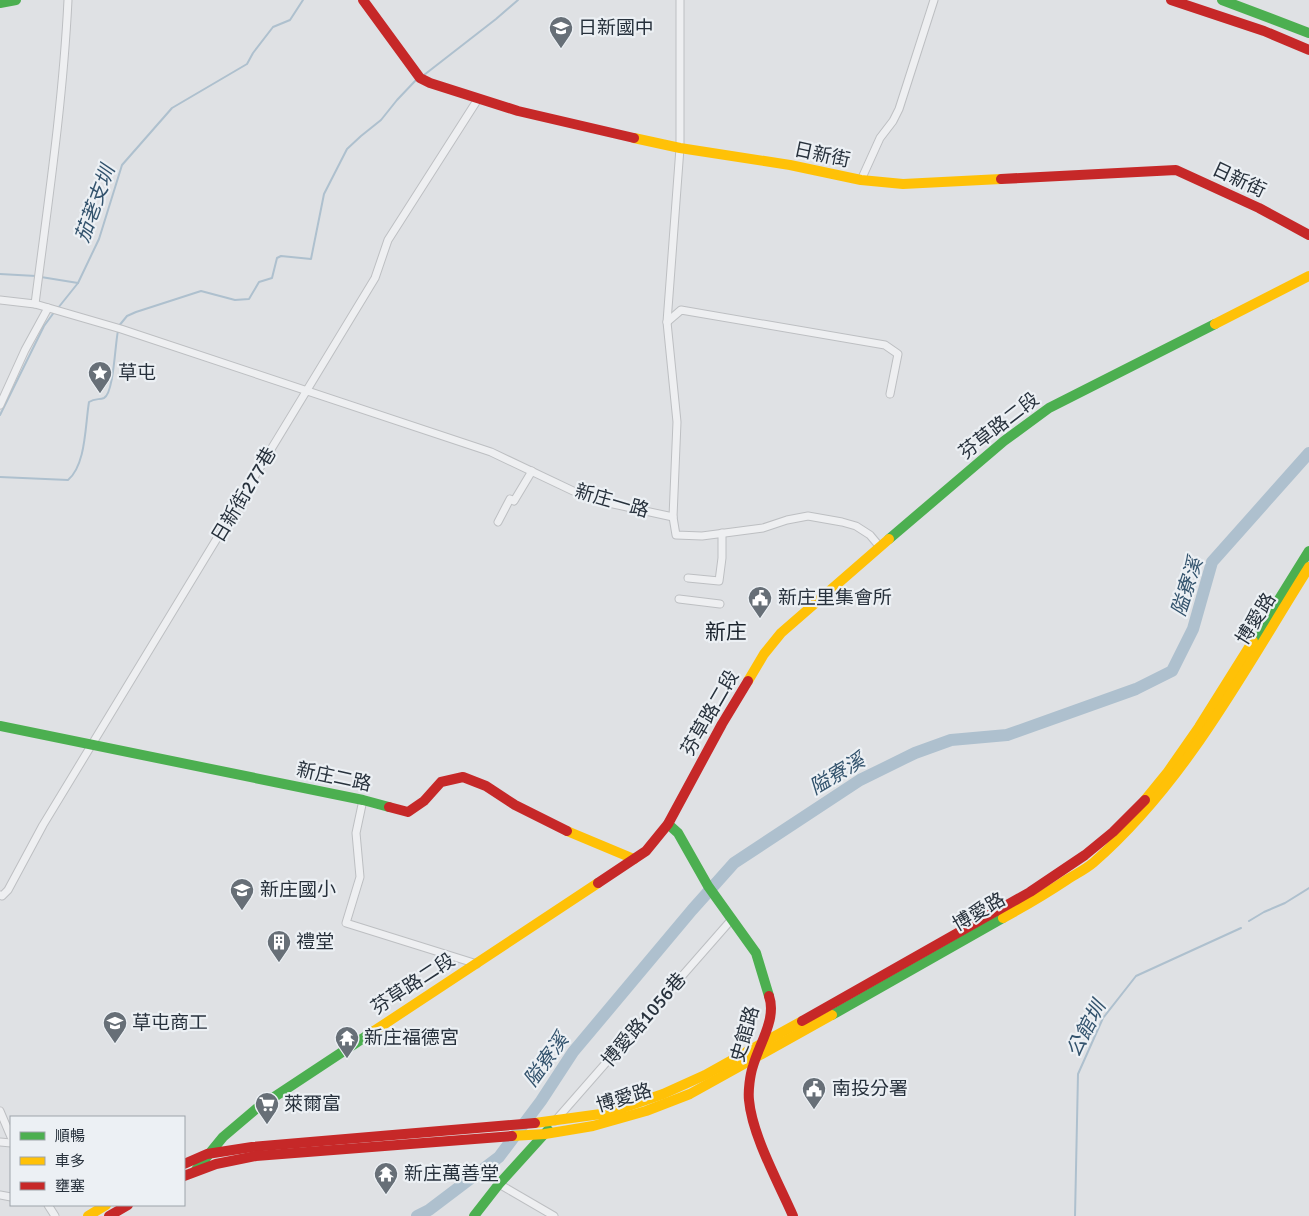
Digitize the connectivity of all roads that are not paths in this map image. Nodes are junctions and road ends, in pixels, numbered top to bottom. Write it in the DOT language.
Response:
graph roads {
  1 [pos="16,0"];
  2 [pos="68,0"];
  3 [pos="363,0"];
  4 [pos="680,0"];
  5 [pos="934,0"];
  6 [pos="1174,0"];
  7 [pos="1222,0"];
  8 [pos="0,3"];
  9 [pos="1309,33"];
  10 [pos="1309,50"];
  11 [pos="478,99"];
  12 [pos="680,148"];
  13 [pos="861,180"];
  14 [pos="1309,235"];
  15 [pos="1309,276"];
  16 [pos="0,300"];
  17 [pos="35,304"];
  18 [pos="53,309"];
  19 [pos="666,322"];
  20 [pos="306,391"];
  21 [pos="890,394"];
  22 [pos="0,405"];
  23 [pos="532,471"];
  24 [pos="673,517"];
  25 [pos="498,522"];
  26 [pos="722,533"];
  27 [pos="880,547"];
  28 [pos="1309,551"];
  29 [pos="1309,567"];
  30 [pos="688,578"];
  31 [pos="679,599"];
  32 [pos="720,604"];
  33 [pos="0,726"];
  34 [pos="93,745"];
  35 [pos="363,800"];
  36 [pos="668,824"];
  37 [pos="1116,836"];
  38 [pos="634,859"];
  39 [pos="1088,860"];
  40 [pos="0,895"];
  41 [pos="731,917"];
  42 [pos="477,964"];
  43 [pos="761,1045"];
  44 [pos="754,1058"];
  45 [pos="0,1111"];
  46 [pos="555,1121"];
  47 [pos="545,1134"];
  48 [pos="10,1135"];
  49 [pos="377,1141"];
  50 [pos="207,1154"];
  51 [pos="185,1164"];
  52 [pos="196,1170"];
  53 [pos="185,1176"];
  54 [pos="499,1184"];
  55 [pos="104,1206"];
  56 [pos="126,1206"];
  57 [pos="88,1216"];
  58 [pos="109,1216"];
  59 [pos="474,1216"];
  60 [pos="554,1216"];
  61 [pos="793,1216"];
  1 -- 8 [label="street"];
  2 -- 17 [label="street"];
  3 -- 11 [label="street, 日新街"];
  4 -- 12 [label="street"];
  5 -- 13 [label="street"];
  6 -- 10 [label="street"];
  7 -- 9 [label="street"];
  11 -- 12 [label="street, 日新街"];
  11 -- 20 [label="street, 日新街277巷"];
  12 -- 13 [label="street, 日新街"];
  12 -- 19 [label="street"];
  13 -- 14 [label="street, 日新街"];
  15 -- 27 [label="street, 芬草路二段"];
  16 -- 17 [label="street, 新庄一路"];
  17 -- 18 [label="street, 新庄一路"];
  18 -- 20 [label="street, 新庄一路"];
  18 -- 22 [label="street"];
  19 -- 21 [label="street"];
  19 -- 24 [label="street"];
  20 -- 23 [label="street, 新庄一路"];
  20 -- 34 [label="street, 日新街277巷"];
  23 -- 24 [label="street, 新庄一路"];
  23 -- 25 [label="street"];
  24 -- 26 [label="street, 新庄一路"];
  26 -- 27 [label="street, 新庄一路"];
  26 -- 30 [label="street"];
  27 -- 36 [label="street, 芬草路二段"];
  28 -- 37 [label="street, 博愛路"];
  29 -- 37 [label="street, 博愛路"];
  31 -- 32 [label="street"];
  33 -- 34 [label="street, 新庄二路"];
  34 -- 35 [label="street, 新庄二路"];
  34 -- 40 [label="street, 日新街277巷"];
  35 -- 38 [label="street, 新庄二路"];
  35 -- 42 [label="street"];
  36 -- 38 [label="street, 芬草路二段"];
  36 -- 41 [label="street, 史館路"];
  37 -- 39 [label="street, 博愛路"];
  38 -- 42 [label="street, 芬草路二段"];
  39 -- 43 [label="street, 博愛路"];
  39 -- 44 [label="street, 博愛路"];
  41 -- 43 [label="street, 史館路"];
  41 -- 46 [label="street, 博愛路1056巷"];
  42 -- 50 [label="street, 芬草路二段"];
  43 -- 44 [label="street, 史館路"];
  43 -- 46 [label="street, 博愛路"];
  44 -- 47 [label="street, 博愛路"];
  44 -- 61 [label="street, 史館路"];
  45 -- 48 [label="street"];
  46 -- 47 [label="street"];
  46 -- 49 [label="street, 博愛路"];
  47 -- 49 [label="street, 博愛路"];
  47 -- 54 [label="street"];
  49 -- 50 [label="street"];
  49 -- 52 [label="street"];
  50 -- 51 [label="street, 芬草路二段"];
  50 -- 52 [label="street, 芬草路二段"];
  52 -- 53 [label="street, 芬草路二段"];
  54 -- 59 [label="street"];
  54 -- 60 [label="street"];
  55 -- 57 [label="street"];
  56 -- 58 [label="street"];
}
